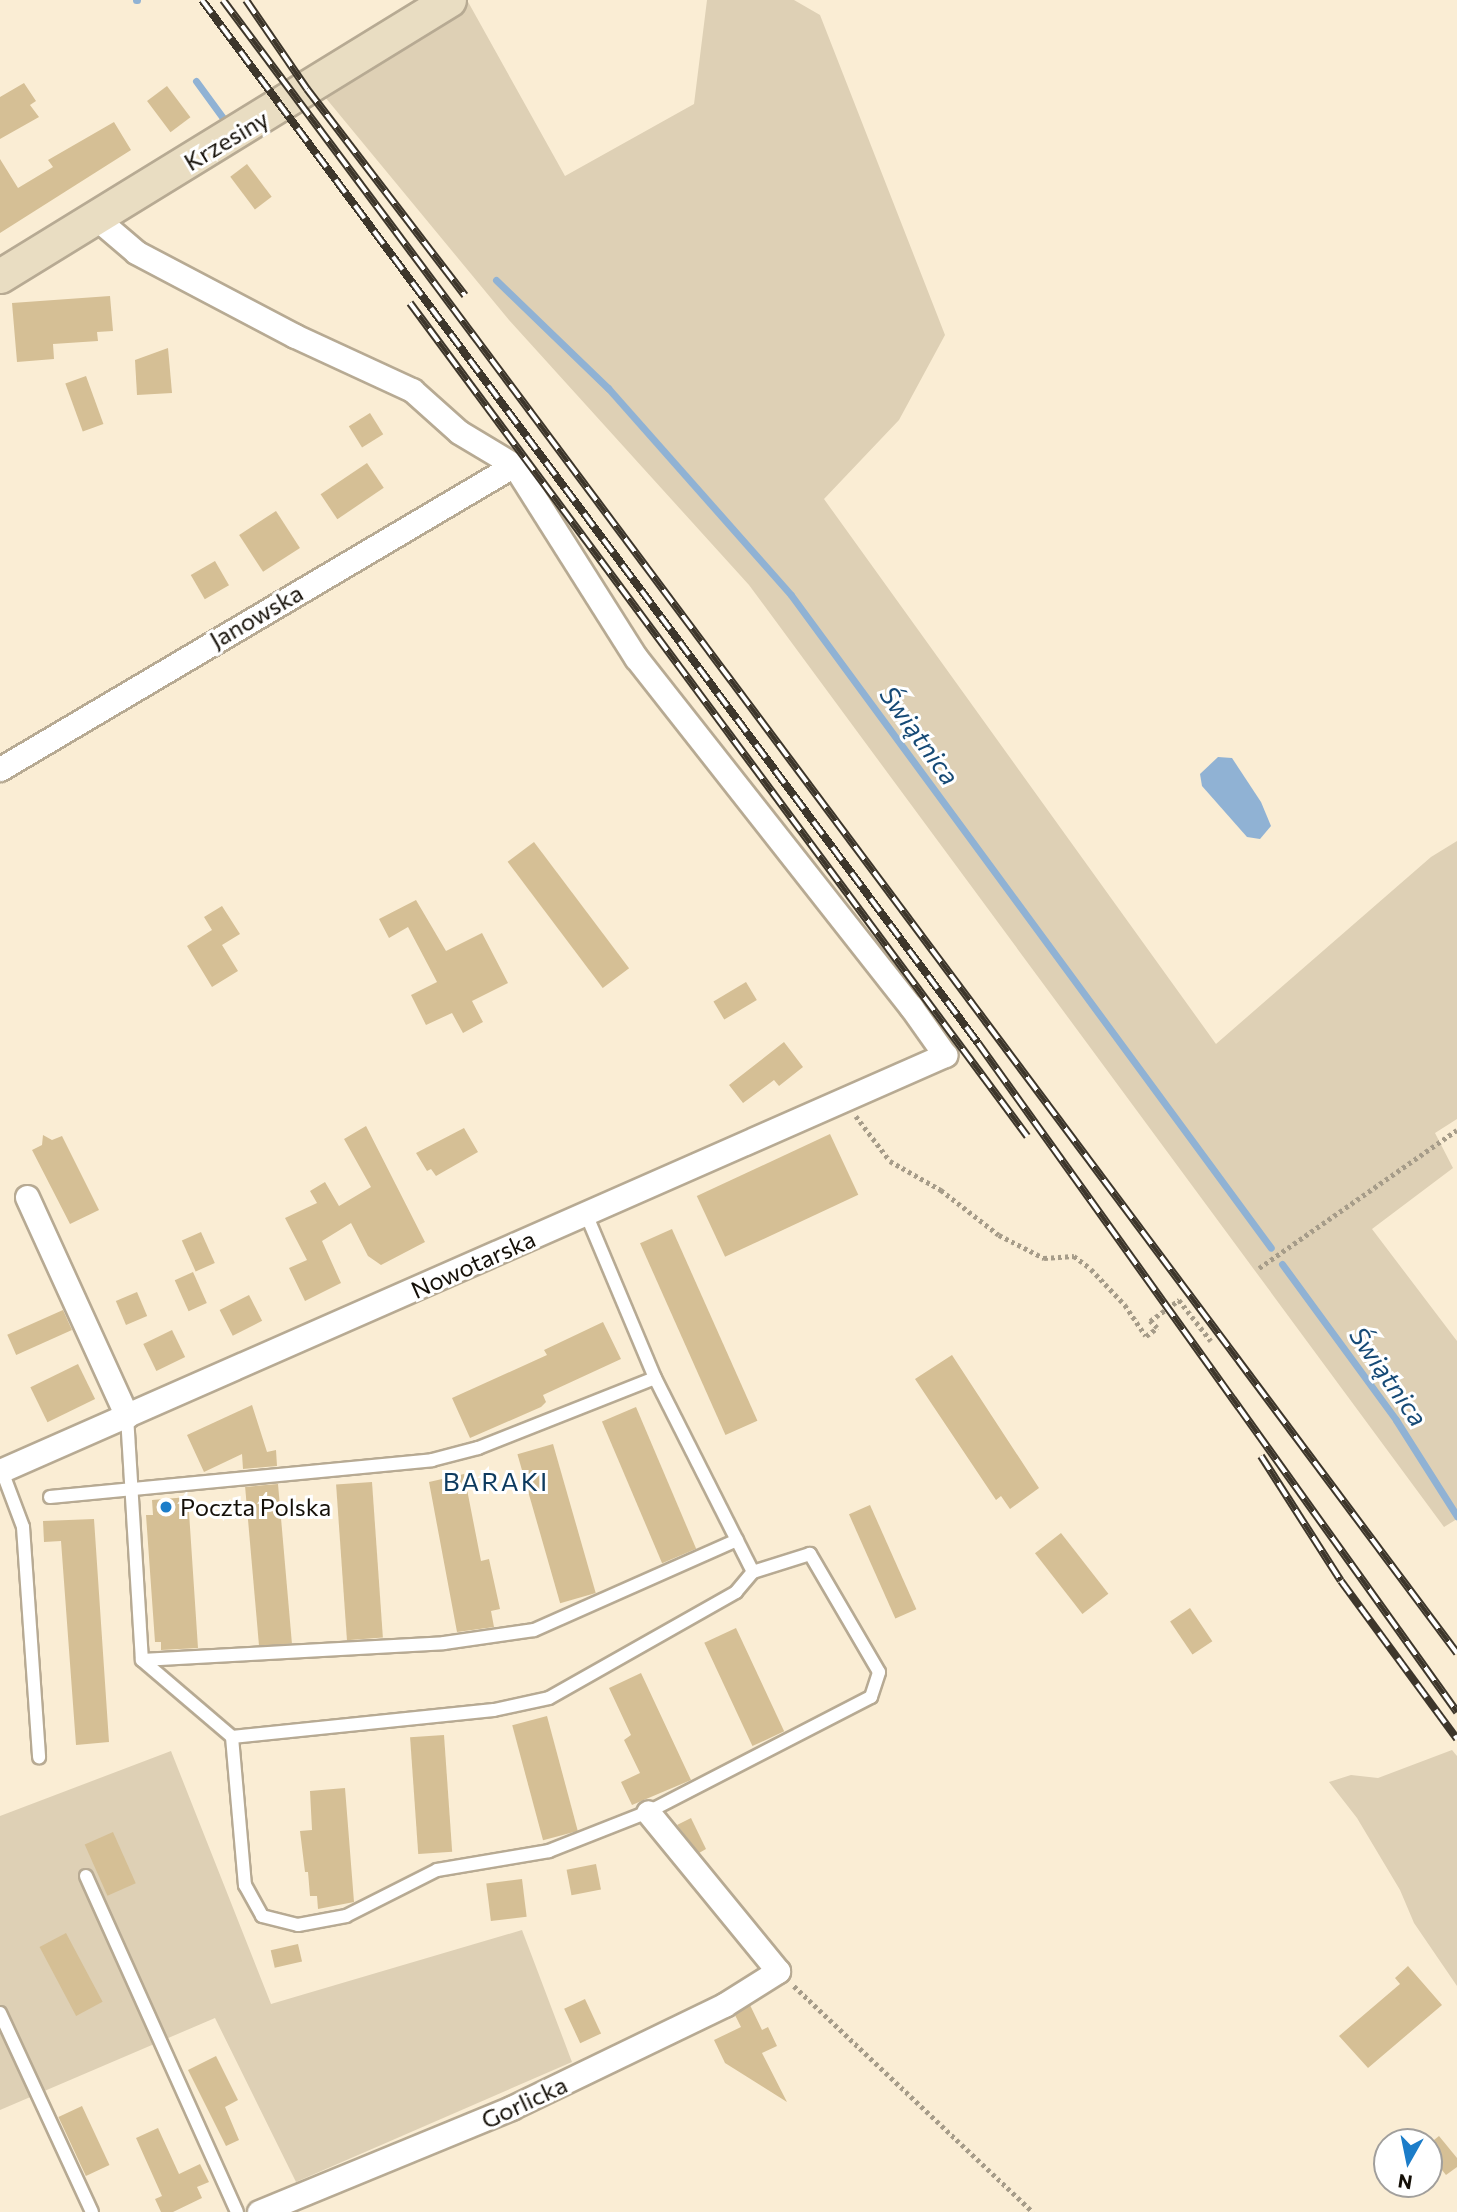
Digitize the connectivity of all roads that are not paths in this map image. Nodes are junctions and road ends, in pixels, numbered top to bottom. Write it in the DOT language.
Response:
graph roads {
  1 [pos="449,0"];
  2 [pos="95,217"];
  3 [pos="0,276"];
  4 [pos="513,465"];
  5 [pos="0,769"];
  6 [pos="27,1196"];
  7 [pos="586,1214"];
  8 [pos="655,1378"];
  9 [pos="127,1416"];
  10 [pos="1,1471"];
  11 [pos="131,1489"];
  12 [pos="50,1497"];
  13 [pos="737,1540"];
  14 [pos="753,1572"];
  15 [pos="142,1660"];
  16 [pos="232,1737"];
  17 [pos="39,1757"];
  18 [pos="648,1812"];
  19 [pos="86,1876"];
  20 [pos="0,2013"];
  21 [pos="92,2212"];
  22 [pos="237,2212"];
  23 [pos="259,2212"];
  1 -- 2 [label="street, Krzesiny"];
  2 -- 3 [label="street, Krzesiny"];
  2 -- 4 [label="street"];
  4 -- 5 [label="street, Janowska"];
  4 -- 7 [label="street, Nowotarska"];
  6 -- 9 [label="street"];
  7 -- 8 [label="lane"];
  7 -- 9 [label="street, Nowotarska"];
  8 -- 11 [label="lane"];
  8 -- 13 [label="lane"];
  9 -- 10 [label="street, Nowotarska"];
  9 -- 11 [label="lane"];
  10 -- 17 [label="lane"];
  11 -- 12 [label="lane"];
  11 -- 15 [label="lane"];
  13 -- 14 [label="lane"];
  13 -- 15 [label="lane"];
  14 -- 16 [label="lane"];
  14 -- 18 [label="lane"];
  15 -- 16 [label="lane"];
  16 -- 18 [label="lane"];
  18 -- 23 [label="street, Gorlicka"];
  19 -- 22 [label="lane"];
  20 -- 21 [label="lane"];
}
